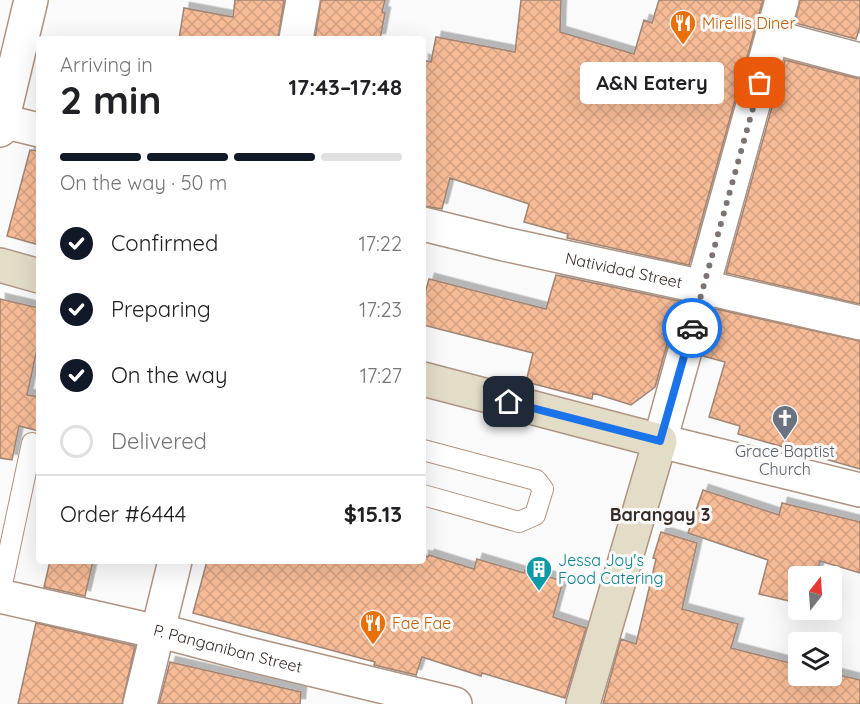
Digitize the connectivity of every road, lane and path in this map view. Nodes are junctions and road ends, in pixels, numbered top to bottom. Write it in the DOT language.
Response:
graph roads {
  1 [pos="31,0"];
  2 [pos="303,0"];
  3 [pos="782,0"];
  4 [pos="297,36"];
  5 [pos="773,37"];
  6 [pos="860,60"];
  7 [pos="1,125"];
  8 [pos="36,130"];
  9 [pos="426,225"];
  10 [pos="0,265"];
  11 [pos="36,275"];
  12 [pos="703,287"];
  13 [pos="860,323"];
  14 [pos="426,380"];
  15 [pos="660,441"];
  16 [pos="32,443"];
  17 [pos="426,451"];
  18 [pos="860,490"];
  19 [pos="426,496"];
  20 [pos="174,564"];
  21 [pos="0,595"];
  22 [pos="157,630"];
  23 [pos="140,704"];
  24 [pos="455,704"];
  25 [pos="583,704"];
  1 -- 7 [label="street"];
  2 -- 4 [label="street"];
  3 -- 5 [label="street"];
  5 -- 6 [label="street"];
  5 -- 12 [label="street"];
  7 -- 8 [label="street"];
  9 -- 12 [label="street, Natividad Street"];
  10 -- 11 [label="main road"];
  12 -- 13 [label="street, Natividad Street"];
  12 -- 15 [label="street"];
  14 -- 15 [label="main road"];
  15 -- 18 [label="street"];
  15 -- 25 [label="main road"];
  16 -- 21 [label="lane"];
  17 -- 19 [label="lane"];
  20 -- 22 [label="street"];
  21 -- 22 [label="street, P. Panganiban Street"];
  22 -- 23 [label="street"];
  22 -- 24 [label="street, P. Panganiban Street"];
}
